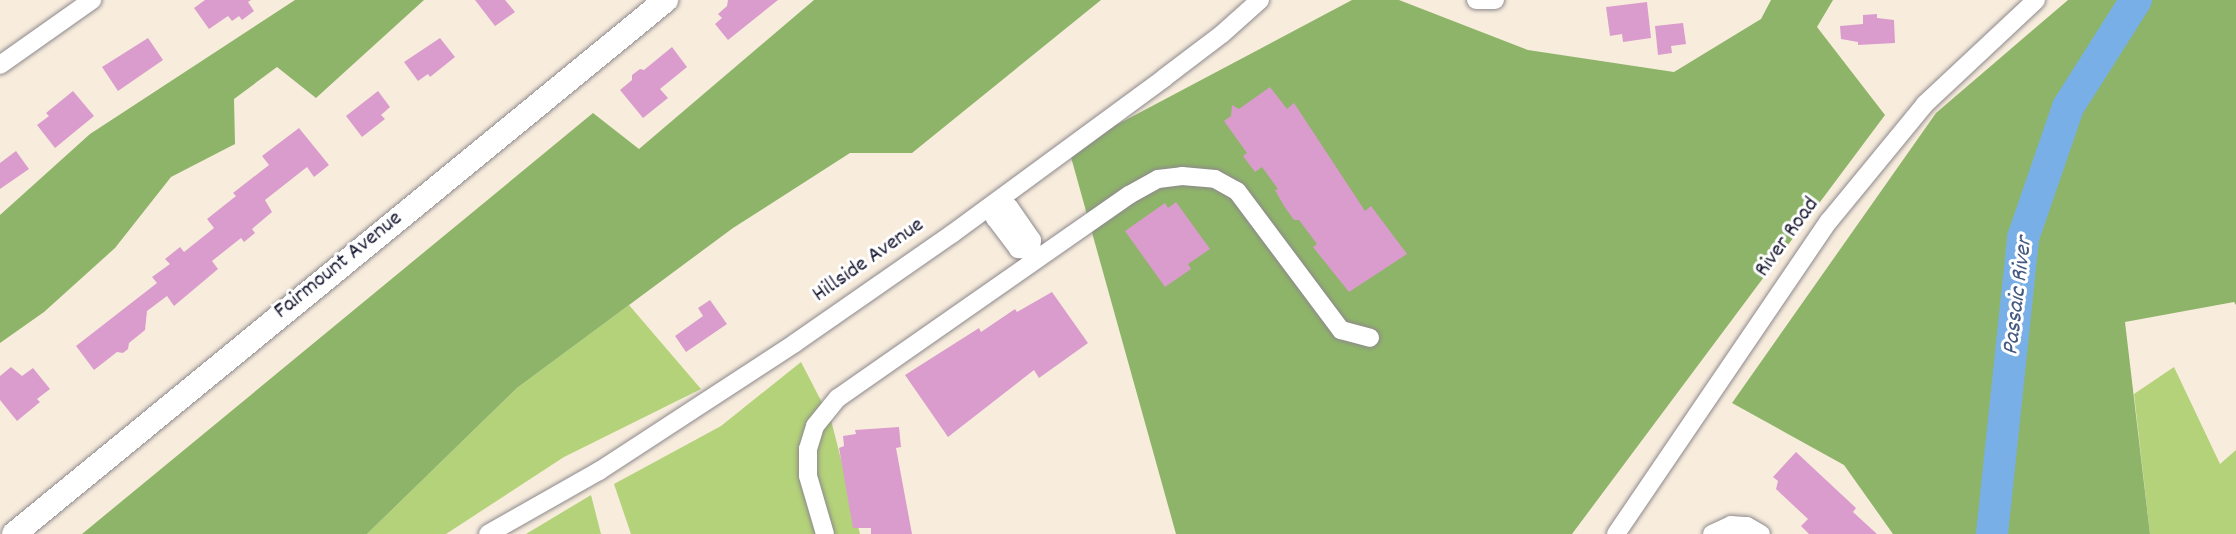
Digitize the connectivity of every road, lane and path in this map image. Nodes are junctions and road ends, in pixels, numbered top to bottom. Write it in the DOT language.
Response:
graph roads {
  1 [pos="92,0"];
  2 [pos="666,0"];
  3 [pos="1259,0"];
  4 [pos="1476,0"];
  5 [pos="1495,0"];
  6 [pos="2036,0"];
  7 [pos="0,65"];
  8 [pos="997,205"];
  9 [pos="1033,255"];
  10 [pos="1370,338"];
  11 [pos="13,534"];
  12 [pos="488,534"];
  13 [pos="825,534"];
  14 [pos="1616,534"];
  15 [pos="1712,534"];
  16 [pos="1761,534"];
  1 -- 7 [label="street"];
  2 -- 11 [label="main road, Fairmount Avenue"];
  3 -- 8 [label="street, Hillside Avenue"];
  4 -- 5 [label="street"];
  6 -- 14 [label="street, River Road"];
  8 -- 9 [label="street"];
  8 -- 12 [label="street, Hillside Avenue"];
  9 -- 10 [label="street"];
  9 -- 13 [label="street"];
  15 -- 16 [label="street"];
}
